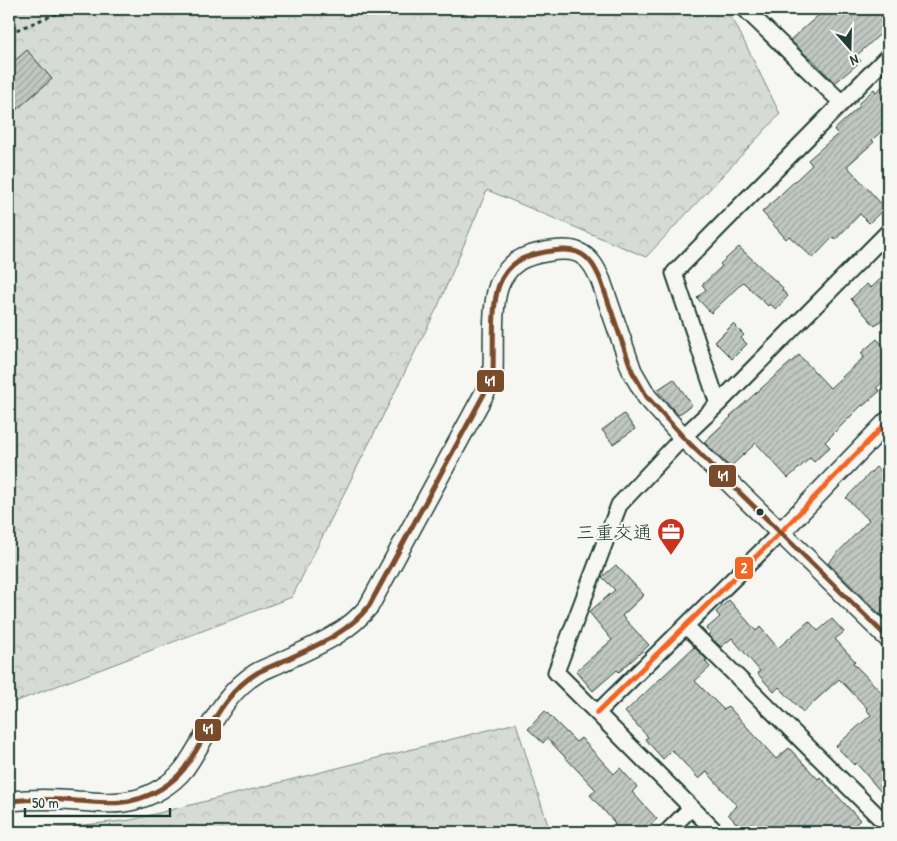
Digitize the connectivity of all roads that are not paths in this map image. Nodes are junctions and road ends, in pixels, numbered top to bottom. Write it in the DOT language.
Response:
graph roads {
  1 [pos="745,9"];
  2 [pos="888,56"];
  3 [pos="842,103"];
  4 [pos="888,232"];
  5 [pos="718,404"];
  6 [pos="887,426"];
  7 [pos="683,437"];
  8 [pos="781,532"];
  9 [pos="686,626"];
  10 [pos="888,638"];
  11 [pos="597,713"];
  12 [pos="9,801"];
  13 [pos="691,808"];
  14 [pos="888,826"];
  15 [pos="668,832"];
  16 [pos="716,832"];
  1 -- 3 [label="street"];
  2 -- 3 [label="street"];
  3 -- 5 [label="street"];
  4 -- 5 [label="street"];
  5 -- 7 [label="street"];
  6 -- 8 [label="street"];
  7 -- 8 [label="street"];
  7 -- 11 [label="street"];
  7 -- 12 [label="street"];
  8 -- 9 [label="street"];
  8 -- 10 [label="street"];
  9 -- 11 [label="street"];
  9 -- 14 [label="street"];
  11 -- 13 [label="street"];
  13 -- 15 [label="street"];
  13 -- 16 [label="street"];
}
